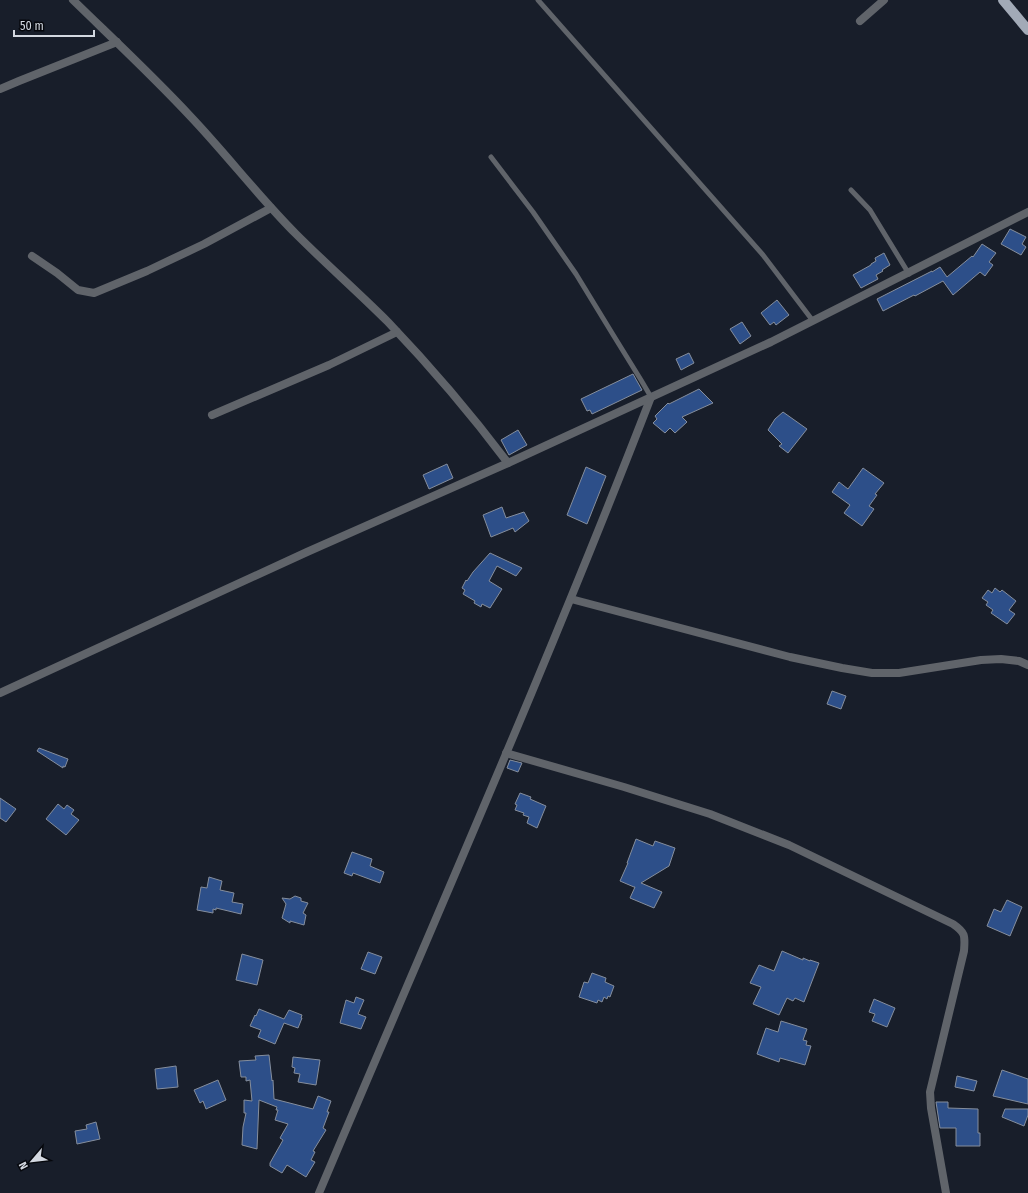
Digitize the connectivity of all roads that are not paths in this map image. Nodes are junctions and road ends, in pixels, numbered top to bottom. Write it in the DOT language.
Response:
graph roads {
  1 [pos="73,0"];
  2 [pos="538,0"];
  3 [pos="884,0"];
  4 [pos="1003,0"];
  5 [pos="860,21"];
  6 [pos="1028,30"];
  7 [pos="117,42"];
  8 [pos="0,89"];
  9 [pos="491,157"];
  10 [pos="851,190"];
  11 [pos="271,208"];
  12 [pos="1028,212"];
  13 [pos="32,256"];
  14 [pos="909,274"];
  15 [pos="814,321"];
  16 [pos="396,332"];
  17 [pos="651,398"];
  18 [pos="212,415"];
  19 [pos="508,464"];
  20 [pos="571,599"];
  21 [pos="1028,665"];
  22 [pos="0,693"];
  23 [pos="506,753"];
  24 [pos="319,1193"];
  25 [pos="946,1193"];
  1 -- 7 [label="street"];
  2 -- 15 [label="lane"];
  3 -- 5 [label="street"];
  4 -- 6 [label="main road"];
  7 -- 8 [label="street"];
  7 -- 11 [label="street"];
  9 -- 17 [label="lane"];
  10 -- 14 [label="lane"];
  11 -- 13 [label="street"];
  11 -- 16 [label="street"];
  12 -- 14 [label="street"];
  14 -- 15 [label="street"];
  15 -- 17 [label="street"];
  16 -- 18 [label="street"];
  16 -- 19 [label="street"];
  17 -- 19 [label="street"];
  17 -- 20 [label="street"];
  19 -- 22 [label="street"];
  20 -- 21 [label="street"];
  20 -- 23 [label="street"];
  23 -- 24 [label="street"];
  23 -- 25 [label="street"];
}
